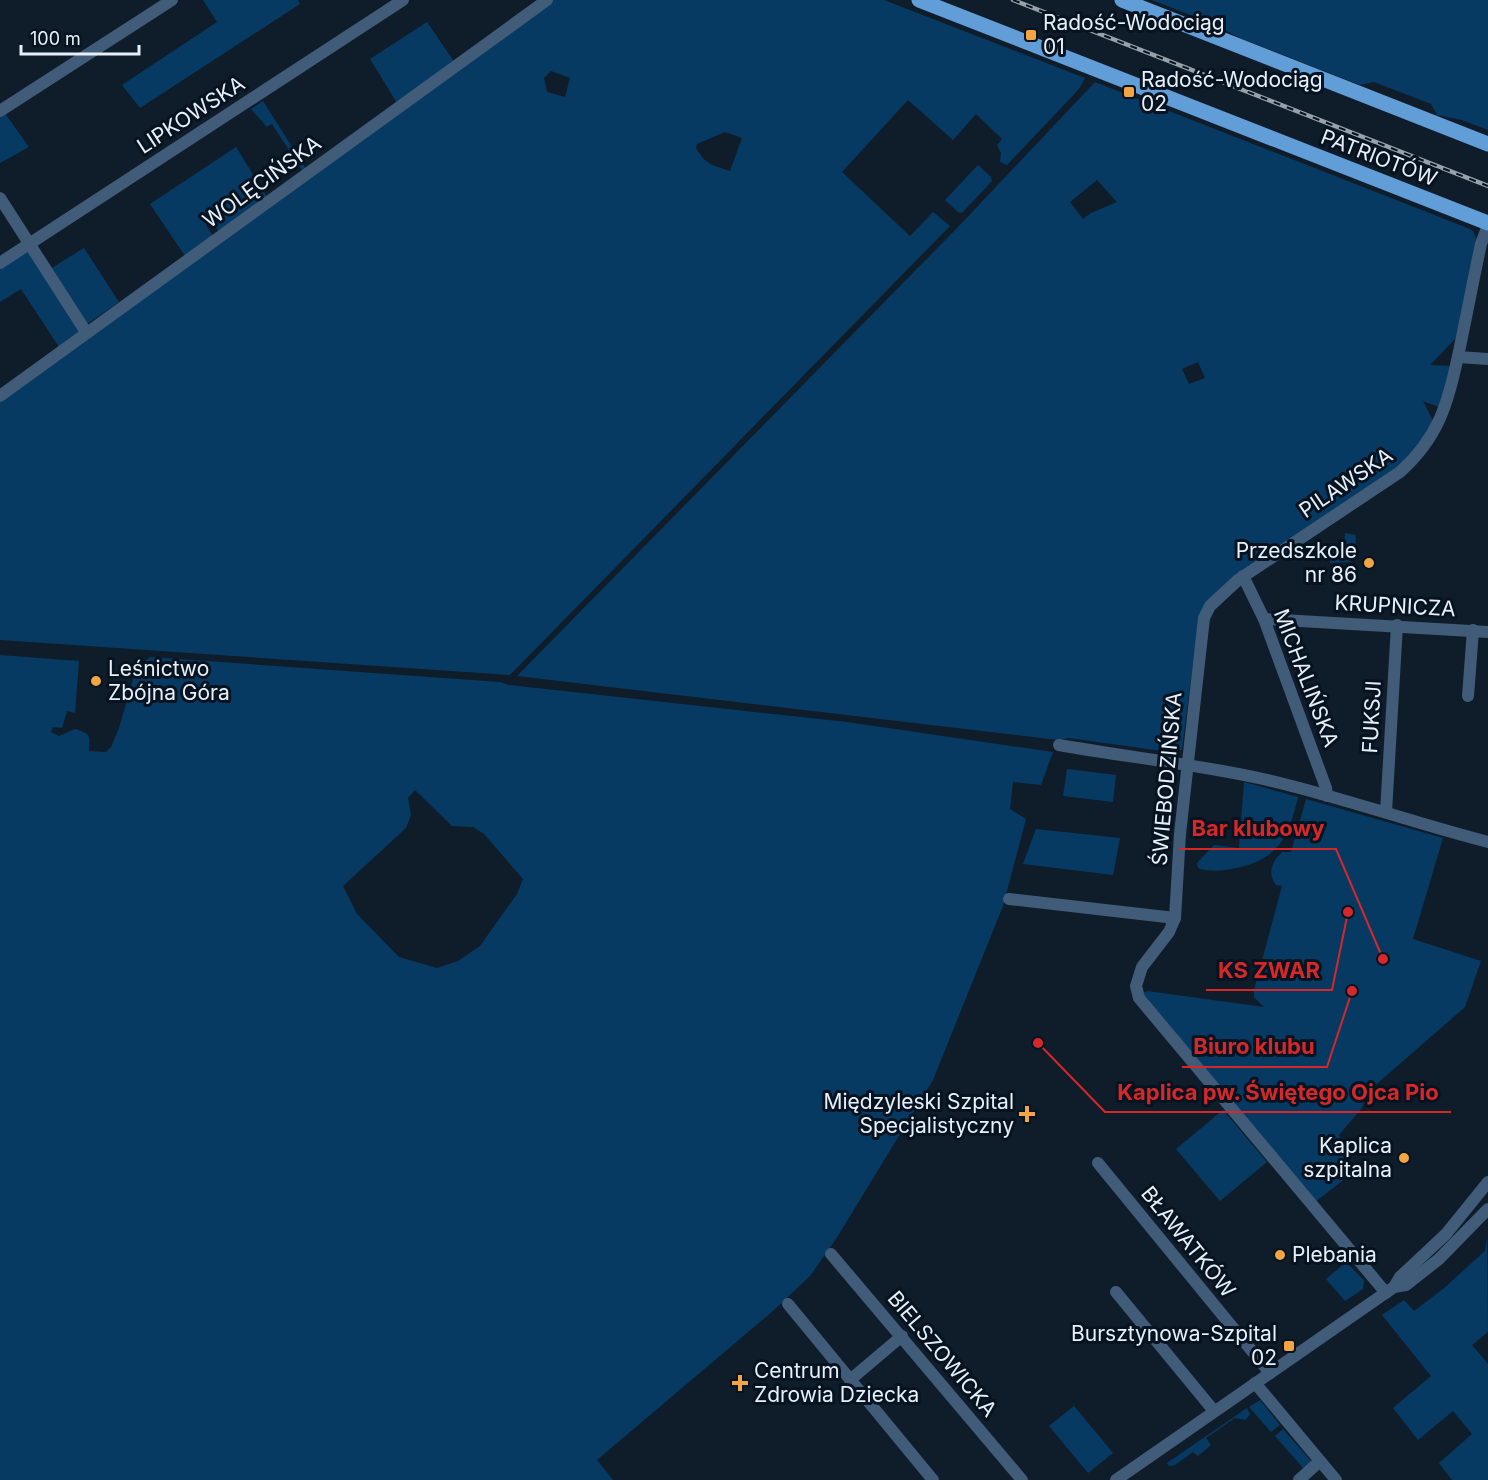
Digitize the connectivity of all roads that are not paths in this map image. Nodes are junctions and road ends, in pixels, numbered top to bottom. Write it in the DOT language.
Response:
graph roads {
  1 [pos="172,0"];
  2 [pos="404,0"];
  3 [pos="547,0"];
  4 [pos="919,0"];
  5 [pos="1130,2"];
  6 [pos="0,111"];
  7 [pos="1488,144"];
  8 [pos="0,198"];
  9 [pos="1488,224"];
  10 [pos="30,244"];
  11 [pos="0,263"];
  12 [pos="86,332"];
  13 [pos="1458,357"];
  14 [pos="1488,359"];
  15 [pos="0,396"];
  16 [pos="1244,576"];
  17 [pos="1264,619"];
  18 [pos="1397,625"];
  19 [pos="1473,630"];
  20 [pos="1488,632"];
  21 [pos="1468,696"];
  22 [pos="1059,745"];
  23 [pos="1187,764"];
  24 [pos="1327,796"];
  25 [pos="1386,812"];
  26 [pos="1488,842"];
  27 [pos="1010,899"];
  28 [pos="1175,918"];
  29 [pos="1098,1163"];
  30 [pos="1488,1182"];
  31 [pos="1488,1209"];
  32 [pos="831,1254"];
  33 [pos="1390,1290"];
  34 [pos="1116,1292"];
  35 [pos="788,1304"];
  36 [pos="902,1336"];
  37 [pos="1270,1373"];
  38 [pos="850,1380"];
  39 [pos="1255,1383"];
  40 [pos="1214,1411"];
  41 [pos="1320,1461"];
  42 [pos="933,1480"];
  43 [pos="1022,1480"];
  44 [pos="1116,1480"];
  45 [pos="1299,1480"];
  46 [pos="1336,1480"];
  1 -- 6 [label="street"];
  2 -- 10 [label="street, LIPKOWSKA"];
  3 -- 12 [label="street, WOLĘCIŃSKA"];
  4 -- 9 [label="main road, PATRIOTÓW"];
  5 -- 7 [label="main road"];
  8 -- 10 [label="street"];
  9 -- 13 [label="street, PILAWSKA"];
  10 -- 11 [label="street, LIPKOWSKA"];
  10 -- 12 [label="street"];
  12 -- 15 [label="street, WOLĘCIŃSKA"];
  13 -- 14 [label="street"];
  13 -- 16 [label="street, PILAWSKA"];
  16 -- 17 [label="street, MICHALIŃSKA"];
  16 -- 23 [label="street, ŚWIEBODZIŃSKA"];
  17 -- 18 [label="street, KRUPNICZA"];
  17 -- 24 [label="street, MICHALIŃSKA"];
  18 -- 19 [label="street, KRUPNICZA"];
  18 -- 25 [label="street, FUKSJI"];
  19 -- 20 [label="street, KRUPNICZA"];
  19 -- 21 [label="street"];
  22 -- 23 [label="street"];
  23 -- 24 [label="street"];
  23 -- 28 [label="street, ŚWIEBODZIŃSKA"];
  24 -- 25 [label="street"];
  25 -- 26 [label="street"];
  27 -- 28 [label="street"];
  28 -- 33 [label="street, ŚWIEBODZIŃSKA"];
  29 -- 37 [label="street, BŁAWATKÓW"];
  30 -- 33 [label="street"];
  31 -- 33 [label="street"];
  32 -- 36 [label="street, BIELSZOWICKA"];
  33 -- 37 [label="street"];
  34 -- 40 [label="street"];
  35 -- 38 [label="street"];
  36 -- 38 [label="street"];
  36 -- 43 [label="street, BIELSZOWICKA"];
  37 -- 39 [label="street"];
  38 -- 42 [label="street"];
  39 -- 40 [label="street"];
  39 -- 41 [label="street"];
  40 -- 44 [label="street"];
  41 -- 45 [label="street"];
  41 -- 46 [label="street"];
}
